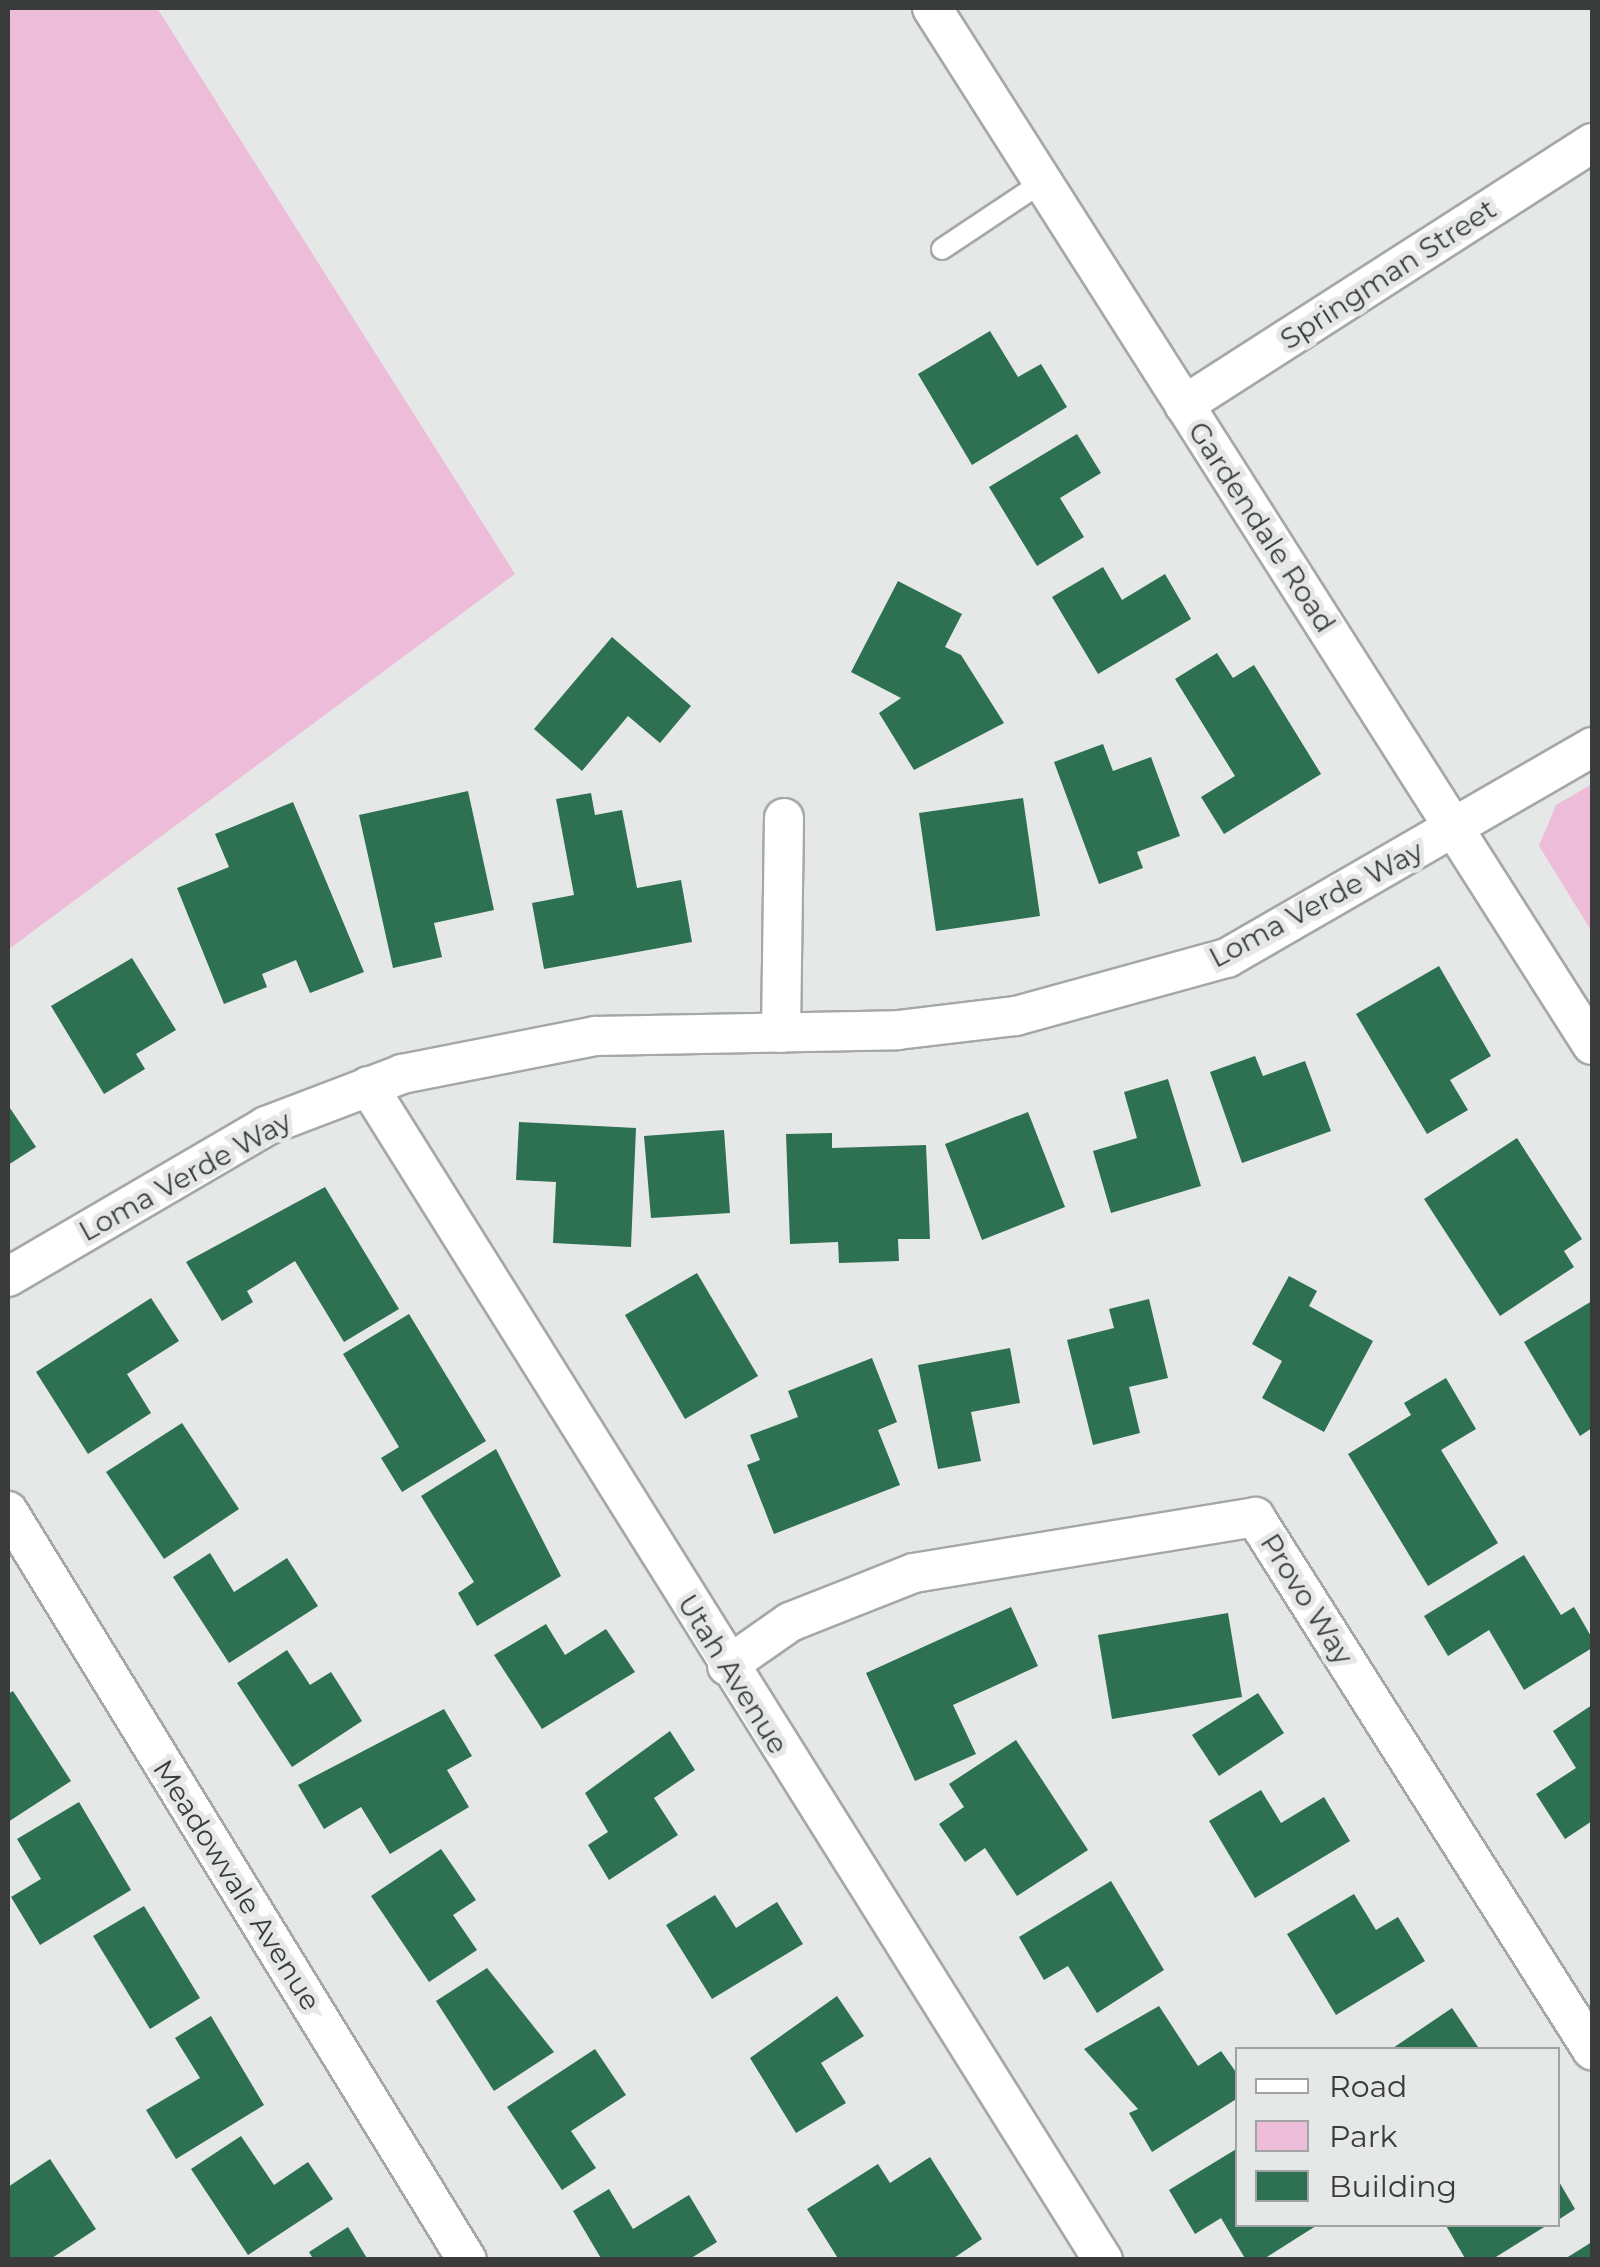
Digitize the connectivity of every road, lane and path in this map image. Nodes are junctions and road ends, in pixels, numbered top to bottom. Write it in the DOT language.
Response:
graph roads {
  1 [pos="932,8"];
  2 [pos="1592,143"];
  3 [pos="1044,181"];
  4 [pos="942,249"];
  5 [pos="1184,405"];
  6 [pos="1592,748"];
  7 [pos="784,818"];
  8 [pos="1456,828"];
  9 [pos="781,1033"];
  10 [pos="1592,1045"];
  11 [pos="368,1086"];
  12 [pos="8,1277"];
  13 [pos="8,1511"];
  14 [pos="727,1666"];
  15 [pos="1592,2050"];
  16 [pos="467,2260"];
  17 [pos="1103,2260"];
  1 -- 3 [label="street, Gardendale Road"];
  2 -- 5 [label="street, Springman Street"];
  3 -- 4 [label="lane"];
  3 -- 5 [label="street, Gardendale Road"];
  5 -- 8 [label="street, Gardendale Road"];
  6 -- 8 [label="street, Loma Verde Way"];
  7 -- 9 [label="street"];
  8 -- 9 [label="street, Loma Verde Way"];
  8 -- 10 [label="street, Gardendale Road"];
  9 -- 11 [label="street, Loma Verde Way"];
  11 -- 12 [label="street, Loma Verde Way"];
  11 -- 14 [label="street, Utah Avenue"];
  13 -- 16 [label="street, Meadowvale Avenue"];
  14 -- 15 [label="street, Provo Way"];
  14 -- 17 [label="street, Utah Avenue"];
}
